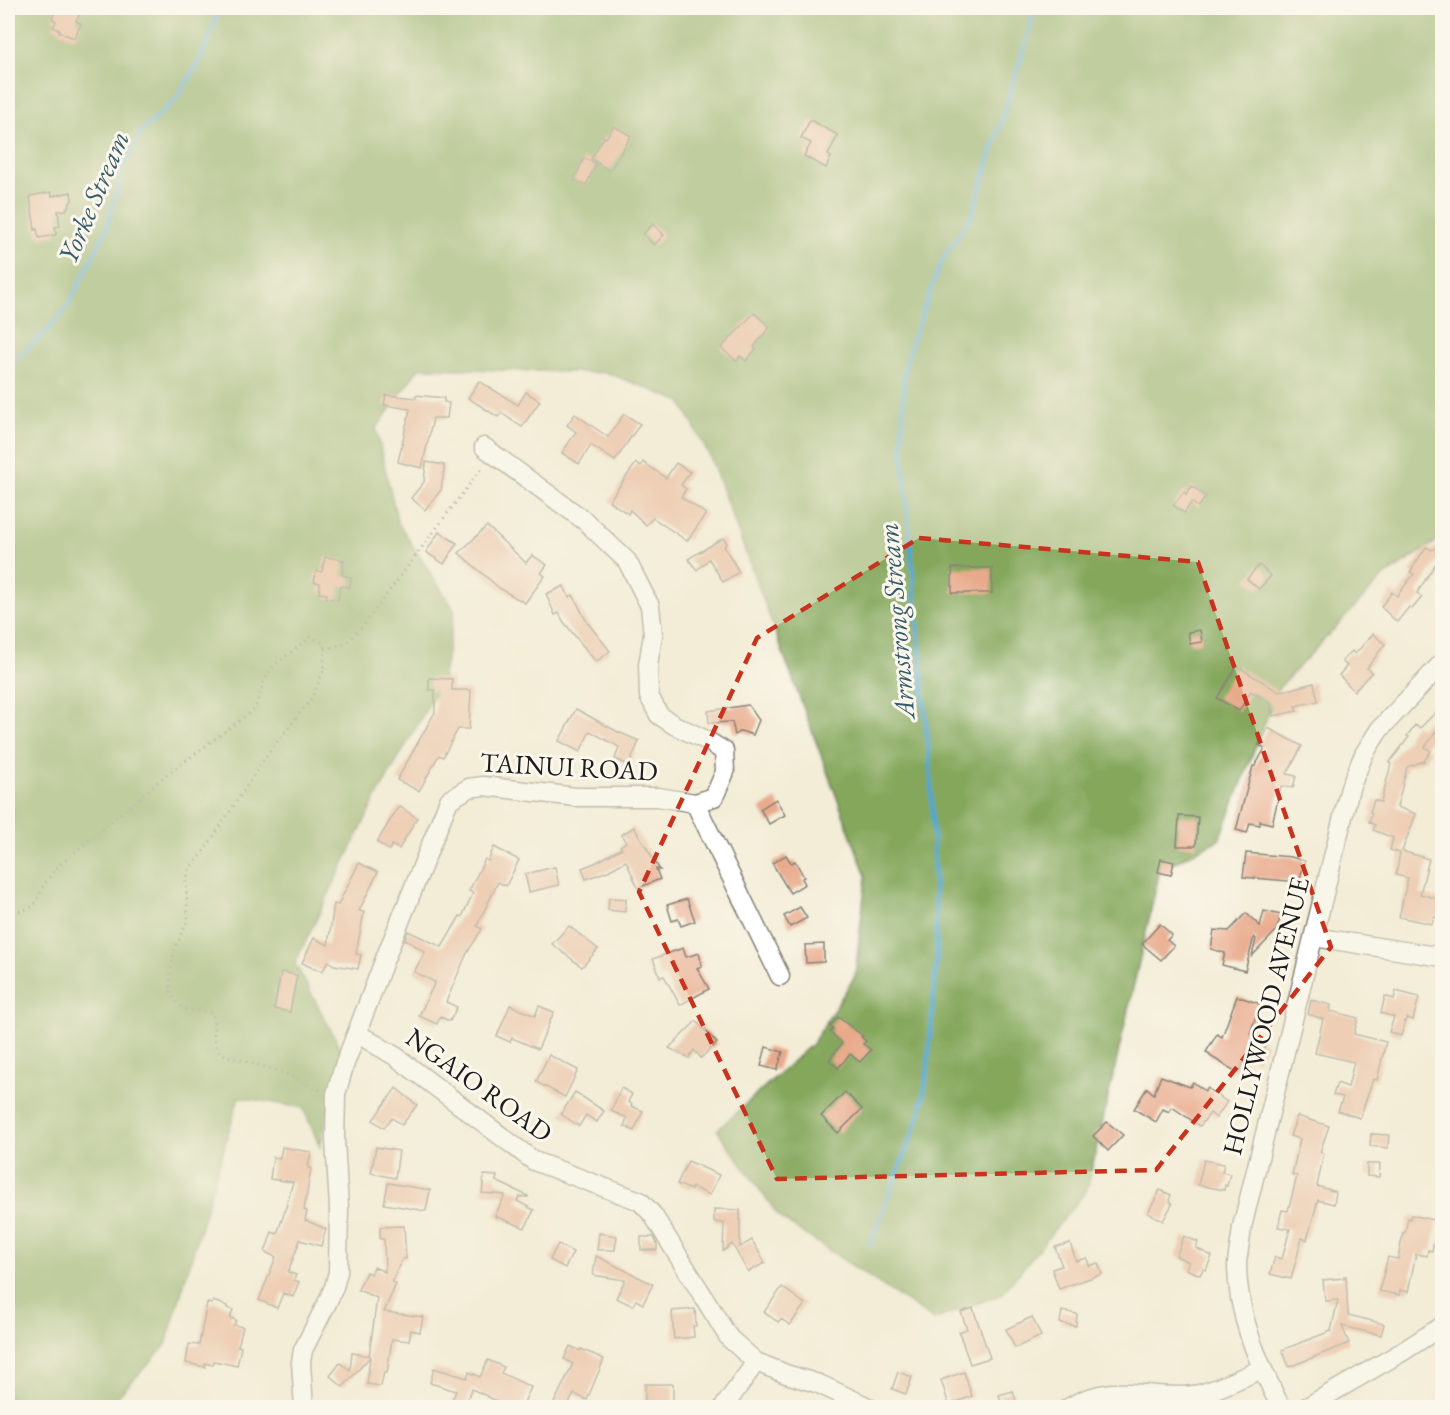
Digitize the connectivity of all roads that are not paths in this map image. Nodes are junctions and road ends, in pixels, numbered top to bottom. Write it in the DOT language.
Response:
graph roads {
  1 [pos="484,447"];
  2 [pos="1443,663"];
  3 [pos="696,803"];
  4 [pos="1314,937"];
  5 [pos="1443,957"];
  6 [pos="780,976"];
  7 [pos="358,1034"];
  8 [pos="1443,1326"];
  9 [pos="756,1362"];
  10 [pos="1262,1369"];
  11 [pos="304,1407"];
  12 [pos="723,1407"];
  13 [pos="870,1407"];
  14 [pos="1068,1407"];
  15 [pos="1282,1407"];
  16 [pos="1305,1407"];
  1 -- 3 [label="street, TAINUI ROAD"];
  2 -- 4 [label="street, HOLLYWOOD AVENUE"];
  3 -- 6 [label="street"];
  3 -- 7 [label="street, TAINUI ROAD"];
  4 -- 5 [label="street"];
  4 -- 10 [label="street, HOLLYWOOD AVENUE"];
  7 -- 9 [label="street, NGAIO ROAD"];
  7 -- 11 [label="street, TAINUI ROAD"];
  8 -- 16 [label="street"];
  9 -- 12 [label="street"];
  9 -- 13 [label="street, NGAIO ROAD"];
  10 -- 14 [label="street"];
  10 -- 15 [label="street, HOLLYWOOD AVENUE"];
}
